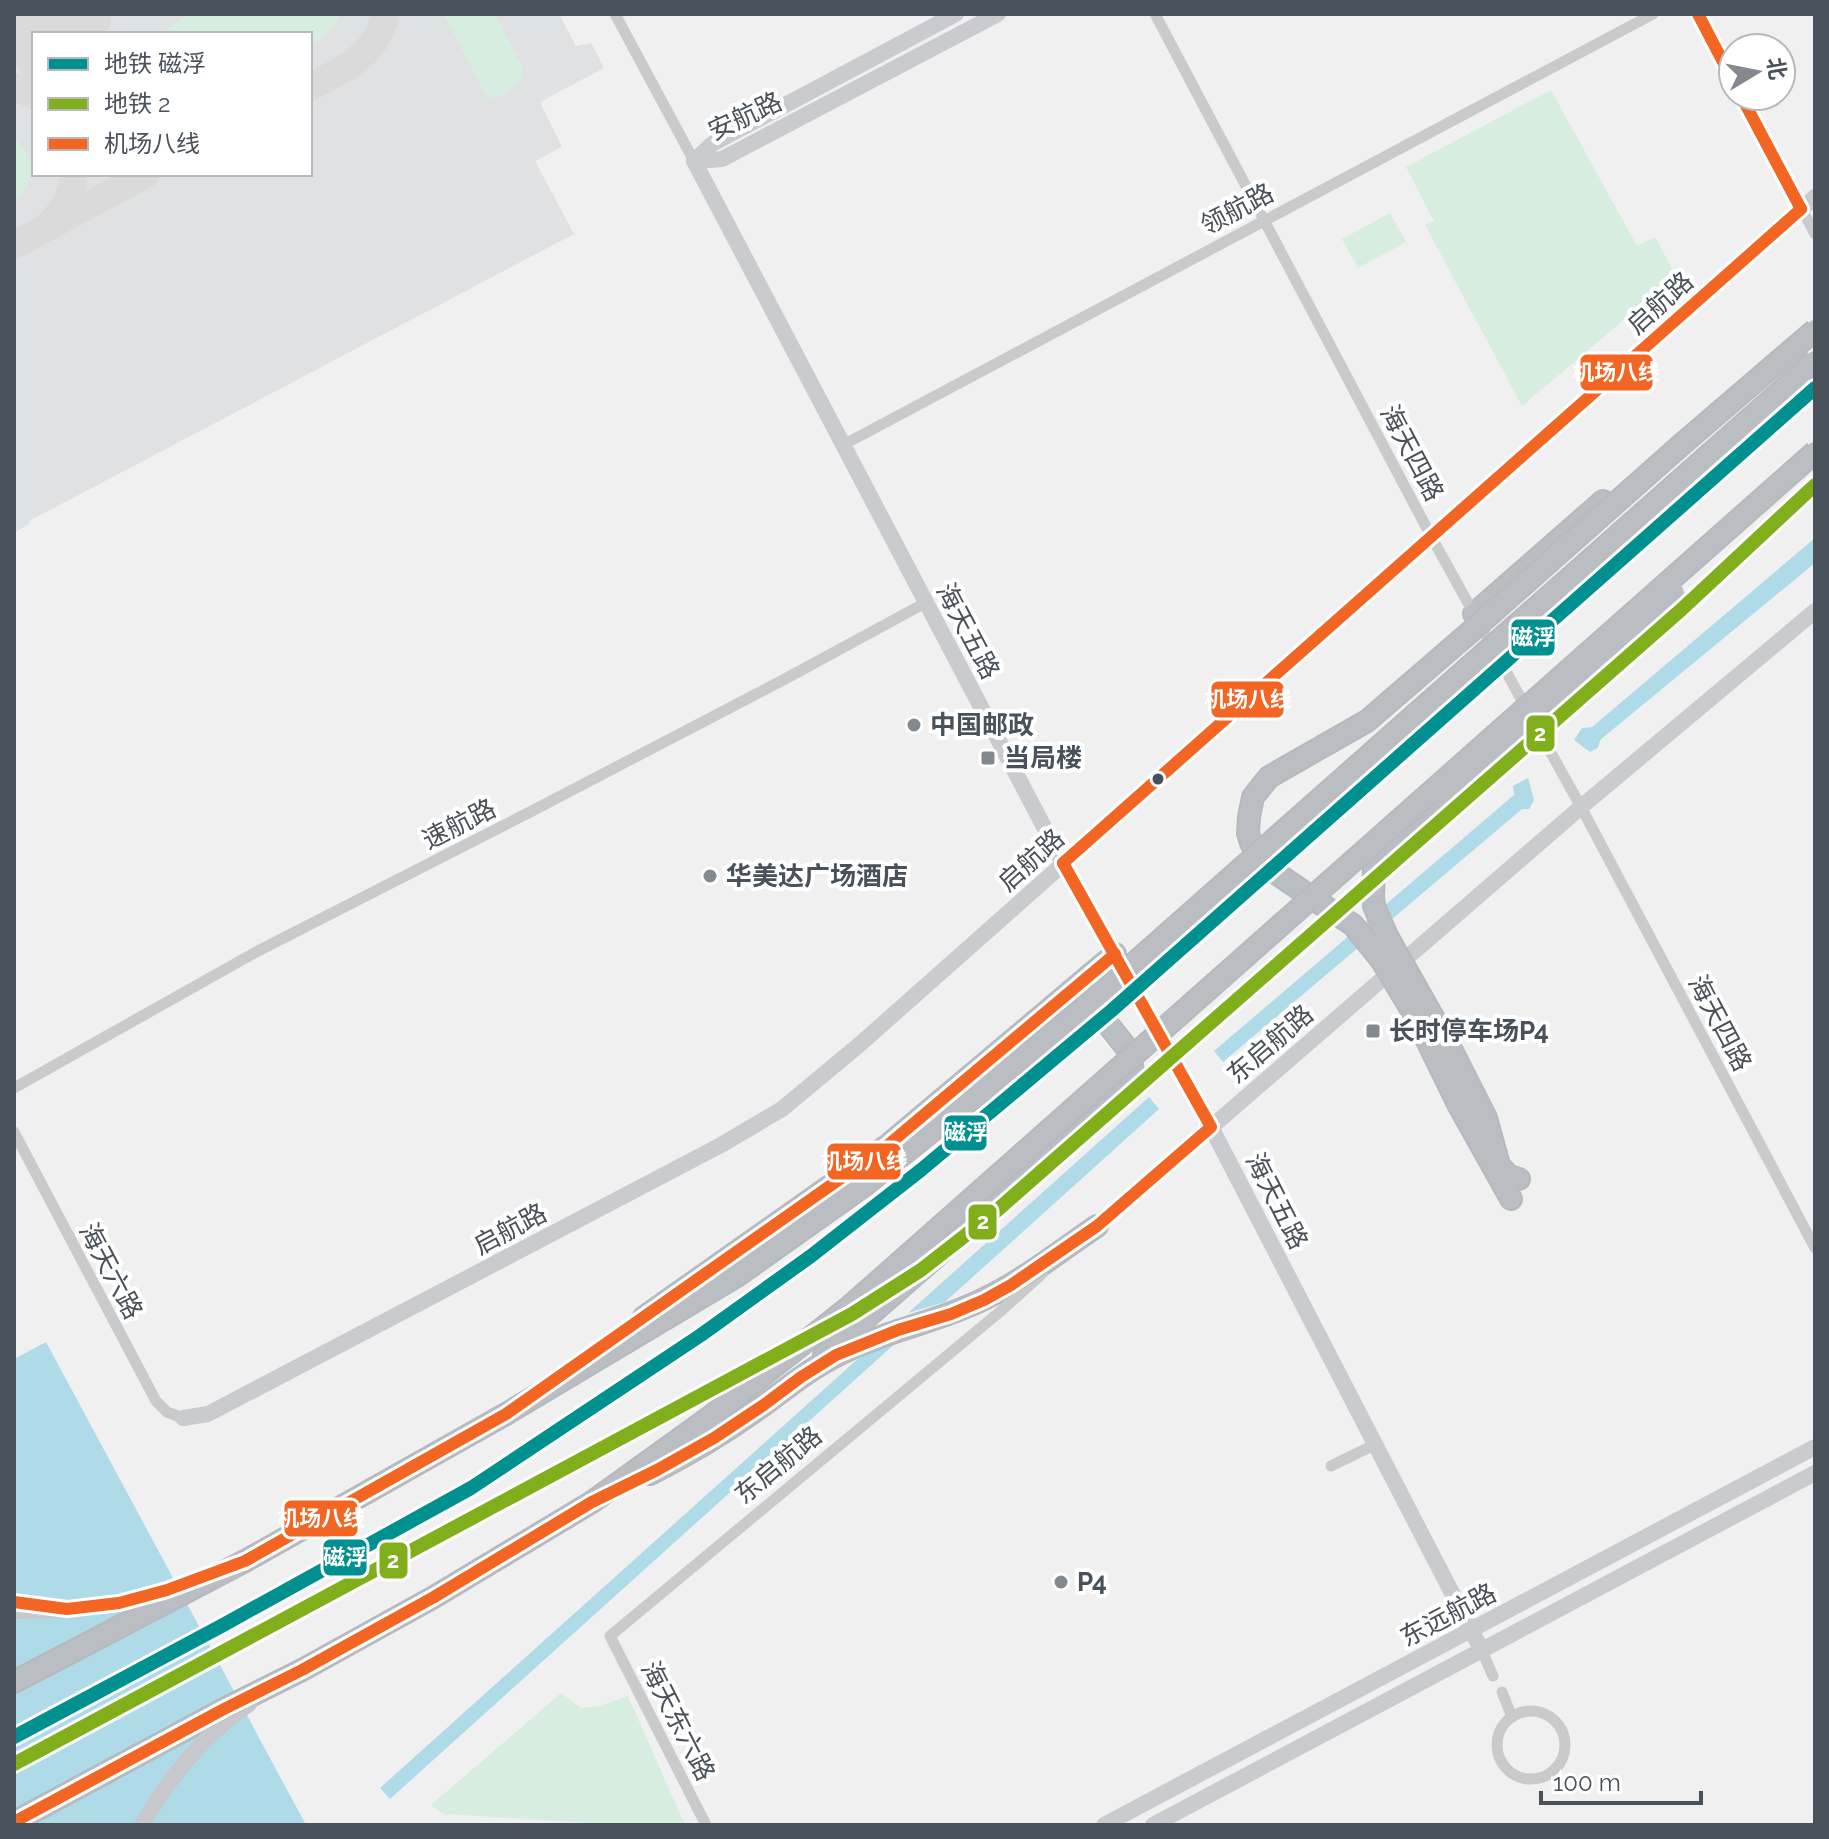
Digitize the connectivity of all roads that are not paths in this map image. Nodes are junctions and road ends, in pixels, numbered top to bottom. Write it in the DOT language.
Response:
graph roads {
  1 [pos="615,14"];
  2 [pos="956,14"];
  3 [pos="998,14"];
  4 [pos="1155,14"];
  5 [pos="1653,14"];
  6 [pos="1698,14"];
  7 [pos="1717,50"];
  8 [pos="1749,112"];
  9 [pos="694,161"];
  10 [pos="1815,197"];
  11 [pos="1801,209"];
  12 [pos="1264,219"];
  13 [pos="1815,234"];
  14 [pos="1815,330"];
  15 [pos="1815,361"];
  16 [pos="843,445"];
  17 [pos="1815,452"];
  18 [pos="1745,514"];
  19 [pos="1432,538"];
  20 [pos="925,603"];
  21 [pos="1815,611"];
  22 [pos="1471,624"];
  23 [pos="1581,807"];
  24 [pos="1063,863"];
  25 [pos="1115,954"];
  26 [pos="1053,1006"];
  27 [pos="1442,1052"];
  28 [pos="14,1088"];
  29 [pos="1211,1127"];
  30 [pos="14,1132"];
  31 [pos="1519,1179"];
  32 [pos="1511,1199"];
  33 [pos="1097,1226"];
  34 [pos="1815,1248"];
  35 [pos="801,1377"];
  36 [pos="506,1414"];
  37 [pos="183,1418"];
  38 [pos="1376,1444"];
  39 [pos="1815,1447"];
  40 [pos="1331,1466"];
  41 [pos="1815,1473"];
  42 [pos="592,1502"];
  43 [pos="245,1561"];
  44 [pos="14,1602"];
  45 [pos="67,1609"];
  46 [pos="14,1611"];
  47 [pos="1472,1629"];
  48 [pos="610,1636"];
  49 [pos="1482,1651"];
  50 [pos="302,1670"];
  51 [pos="1493,1676"];
  52 [pos="14,1682"];
  53 [pos="1502,1692"];
  54 [pos="1512,1717"];
  55 [pos="14,1822"];
  56 [pos="142,1825"];
  57 [pos="706,1825"];
  58 [pos="1104,1825"];
  59 [pos="1153,1825"];
  1 -- 9 [label="street, 海天五路"];
  2 -- 9 [label="street, 安航路"];
  3 -- 9 [label="street, 安航路"];
  4 -- 12 [label="street, 海天四路"];
  5 -- 12 [label="street, 领航路"];
  6 -- 7 [label="street"];
  8 -- 11 [label="street"];
  9 -- 16 [label="street, 海天五路"];
  10 -- 11 [label="street, 启航路"];
  11 -- 13 [label="street"];
  11 -- 19 [label="street, 启航路"];
  12 -- 16 [label="street, 领航路"];
  12 -- 19 [label="street, 海天四路"];
  14 -- 22 [label="highway, bridge"];
  14 -- 22 [label="highway, bridge"];
  15 -- 36 [label="highway, bridge"];
  16 -- 20 [label="street, 海天五路"];
  17 -- 18 [label="highway, bridge"];
  18 -- 27 [label="highway, bridge"];
  18 -- 42 [label="highway, bridge"];
  19 -- 22 [label="street, 海天四路"];
  19 -- 24 [label="street, 启航路"];
  20 -- 24 [label="street, 海天五路"];
  20 -- 28 [label="street, 速航路"];
  21 -- 23 [label="street, 东启航路"];
  22 -- 23 [label="street, 海天四路"];
  22 -- 27 [label="highway, bridge"];
  23 -- 29 [label="street, 东启航路"];
  23 -- 34 [label="street, 海天四路"];
  24 -- 25 [label="street, 海天五路"];
  24 -- 37 [label="street, 启航路"];
  25 -- 26 [label="highway"];
  25 -- 29 [label="street, 海天五路"];
  26 -- 35 [label="highway"];
  26 -- 36 [label="highway"];
  27 -- 31 [label="highway"];
  27 -- 32 [label="highway"];
  29 -- 33 [label="street, 东启航路"];
  29 -- 38 [label="street, 海天五路"];
  30 -- 37 [label="street, 海天六路"];
  33 -- 35 [label="highway"];
  33 -- 48 [label="street, 东启航路"];
  35 -- 42 [label="highway"];
  36 -- 43 [label="highway"];
  38 -- 40 [label="street"];
  38 -- 47 [label="street, 海天五路"];
  39 -- 47 [label="street, 东远航路"];
  41 -- 49 [label="street, 东远航路"];
  42 -- 50 [label="highway"];
  43 -- 45 [label="main road"];
  43 -- 52 [label="highway"];
  44 -- 45 [label="main road"];
  45 -- 46 [label="main road"];
  47 -- 49 [label="street, 海天五路"];
  47 -- 58 [label="street, 东远航路"];
  48 -- 57 [label="street, 海天东六路"];
  49 -- 51 [label="street"];
  49 -- 59 [label="street, 东远航路"];
  50 -- 55 [label="highway"];
  50 -- 56 [label="main road"];
  53 -- 54 [label="street"];
  54 -- 54 [label="street"];
}
